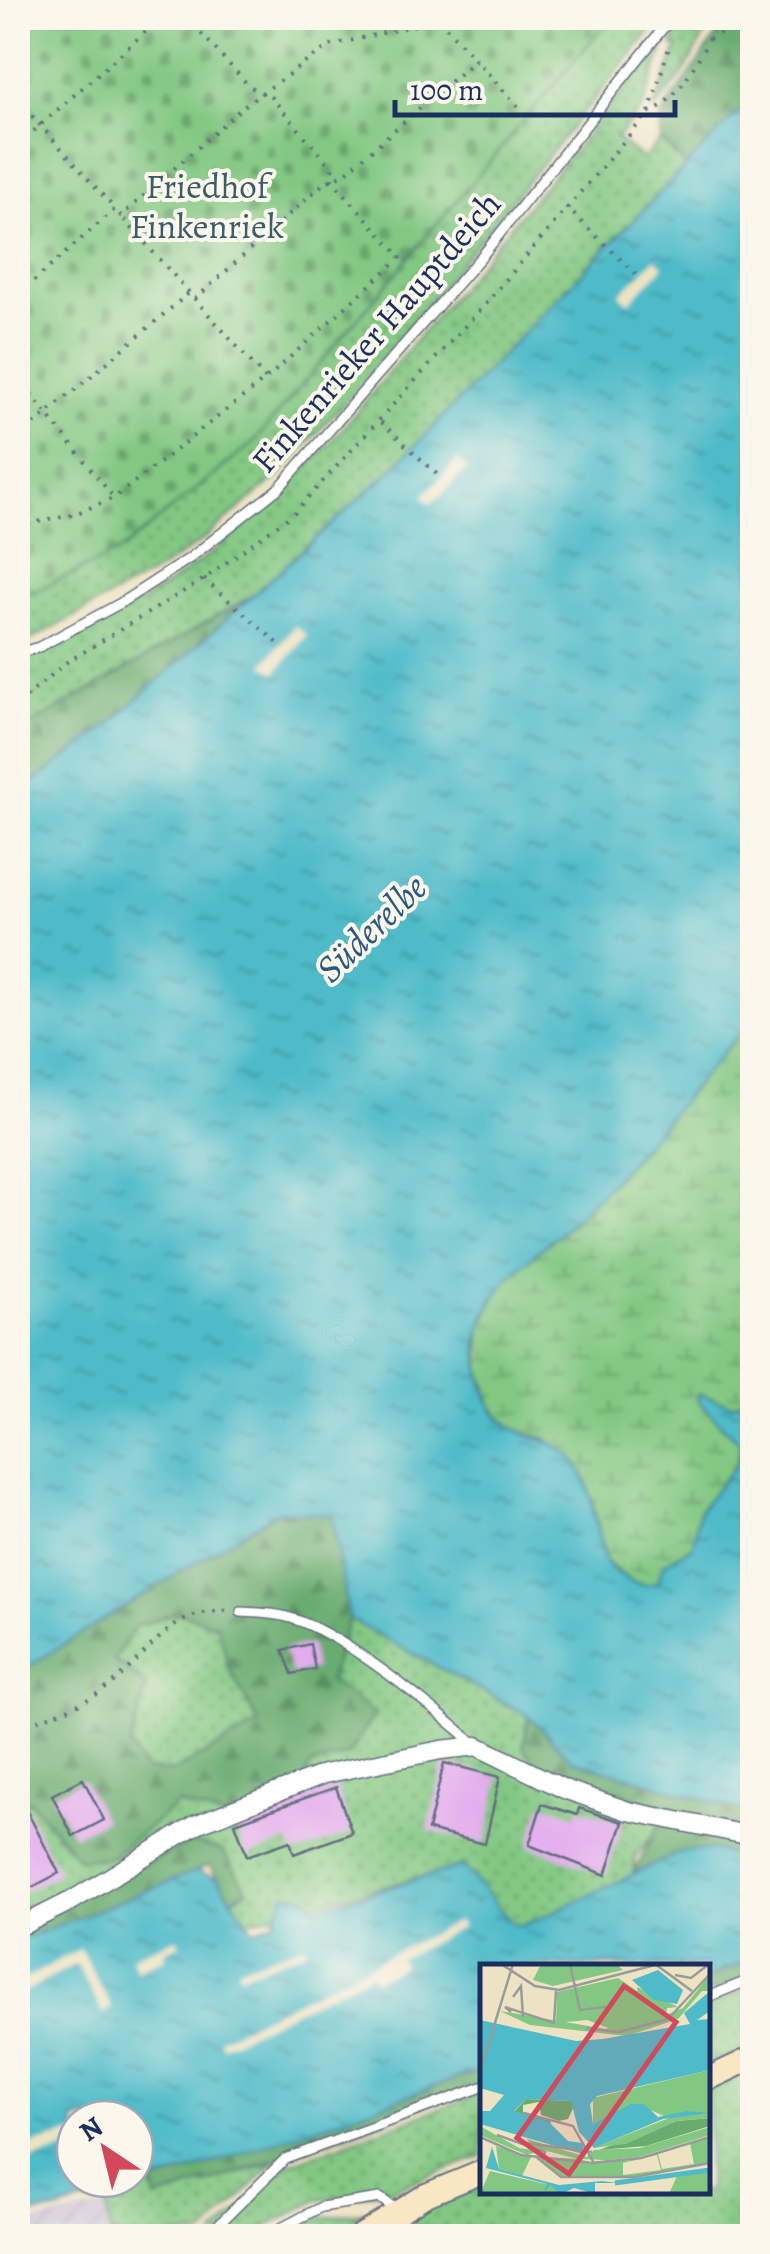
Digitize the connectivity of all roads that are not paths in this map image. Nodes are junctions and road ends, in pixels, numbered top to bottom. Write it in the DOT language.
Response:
graph roads {
  1 [pos="672,18"];
  2 [pos="18,653"];
  3 [pos="240,1612"];
  4 [pos="477,1746"];
  5 [pos="752,1836"];
  6 [pos="18,1922"];
  7 [pos="752,1979"];
  8 [pos="710,1996"];
  9 [pos="752,2058"];
  10 [pos="710,2078"];
  11 [pos="480,2087"];
  12 [pos="480,2173"];
  13 [pos="397,2210"];
  14 [pos="208,2236"];
  15 [pos="266,2236"];
  16 [pos="360,2236"];
  17 [pos="411,2236"];
  1 -- 2 [label="lane, Finkenrieker Hauptdeich"];
  3 -- 4 [label="lane"];
  4 -- 5 [label="street"];
  4 -- 6 [label="street"];
  7 -- 8 [label="lane"];
  9 -- 10 [label="street"];
  11 -- 14 [label="lane"];
  12 -- 13 [label="street"];
  13 -- 15 [label="lane"];
  13 -- 16 [label="street"];
  13 -- 17 [label="lane"];
}
